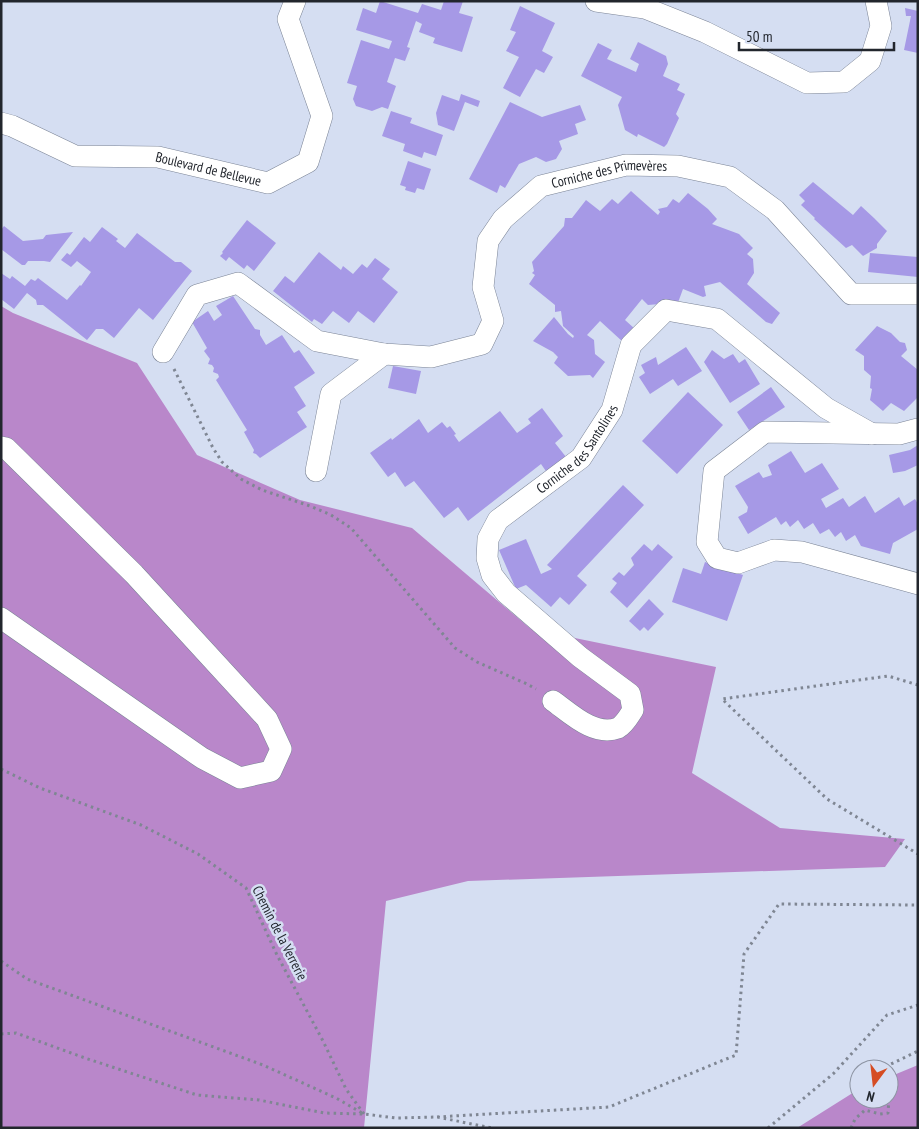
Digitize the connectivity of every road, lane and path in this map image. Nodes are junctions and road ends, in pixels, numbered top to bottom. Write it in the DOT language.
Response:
graph roads {
  1 [pos="294,1"];
  2 [pos="596,1"];
  3 [pos="876,1"];
  4 [pos="1,123"];
  5 [pos="918,294"];
  6 [pos="163,352"];
  7 [pos="384,354"];
  8 [pos="918,429"];
  9 [pos="872,434"];
  10 [pos="1,446"];
  11 [pos="316,471"];
  12 [pos="918,584"];
  13 [pos="1,618"];
  14 [pos="918,685"];
  15 [pos="553,701"];
  16 [pos="1,769"];
  17 [pos="918,854"];
  18 [pos="918,904"];
  19 [pos="1,961"];
  20 [pos="918,1005"];
  21 [pos="1,1034"];
  22 [pos="918,1051"];
  23 [pos="899,1060"];
  24 [pos="888,1109"];
  25 [pos="364,1114"];
  26 [pos="438,1117"];
  27 [pos="492,1128"];
  28 [pos="768,1128"];
  29 [pos="851,1128"];
  1 -- 4 [label="street, Boulevard de Bellevue"];
  2 -- 3 [label="street"];
  5 -- 7 [label="street, Corniche des Primevères"];
  6 -- 7 [label="street, Corniche des Primevères"];
  6 -- 15 [label="path"];
  7 -- 11 [label="street"];
  8 -- 9 [label="street, Corniche des Santolines"];
  9 -- 12 [label="street"];
  9 -- 15 [label="street, Corniche des Santolines"];
  10 -- 13 [label="street"];
  14 -- 17 [label="path"];
  16 -- 25 [label="path, Chemin de la Verrerie"];
  18 -- 26 [label="path"];
  19 -- 25 [label="path"];
  20 -- 28 [label="path"];
  21 -- 25 [label="path"];
  22 -- 23 [label="path"];
  24 -- 29 [label="path"];
  25 -- 26 [label="path"];
  26 -- 27 [label="path"];
}
